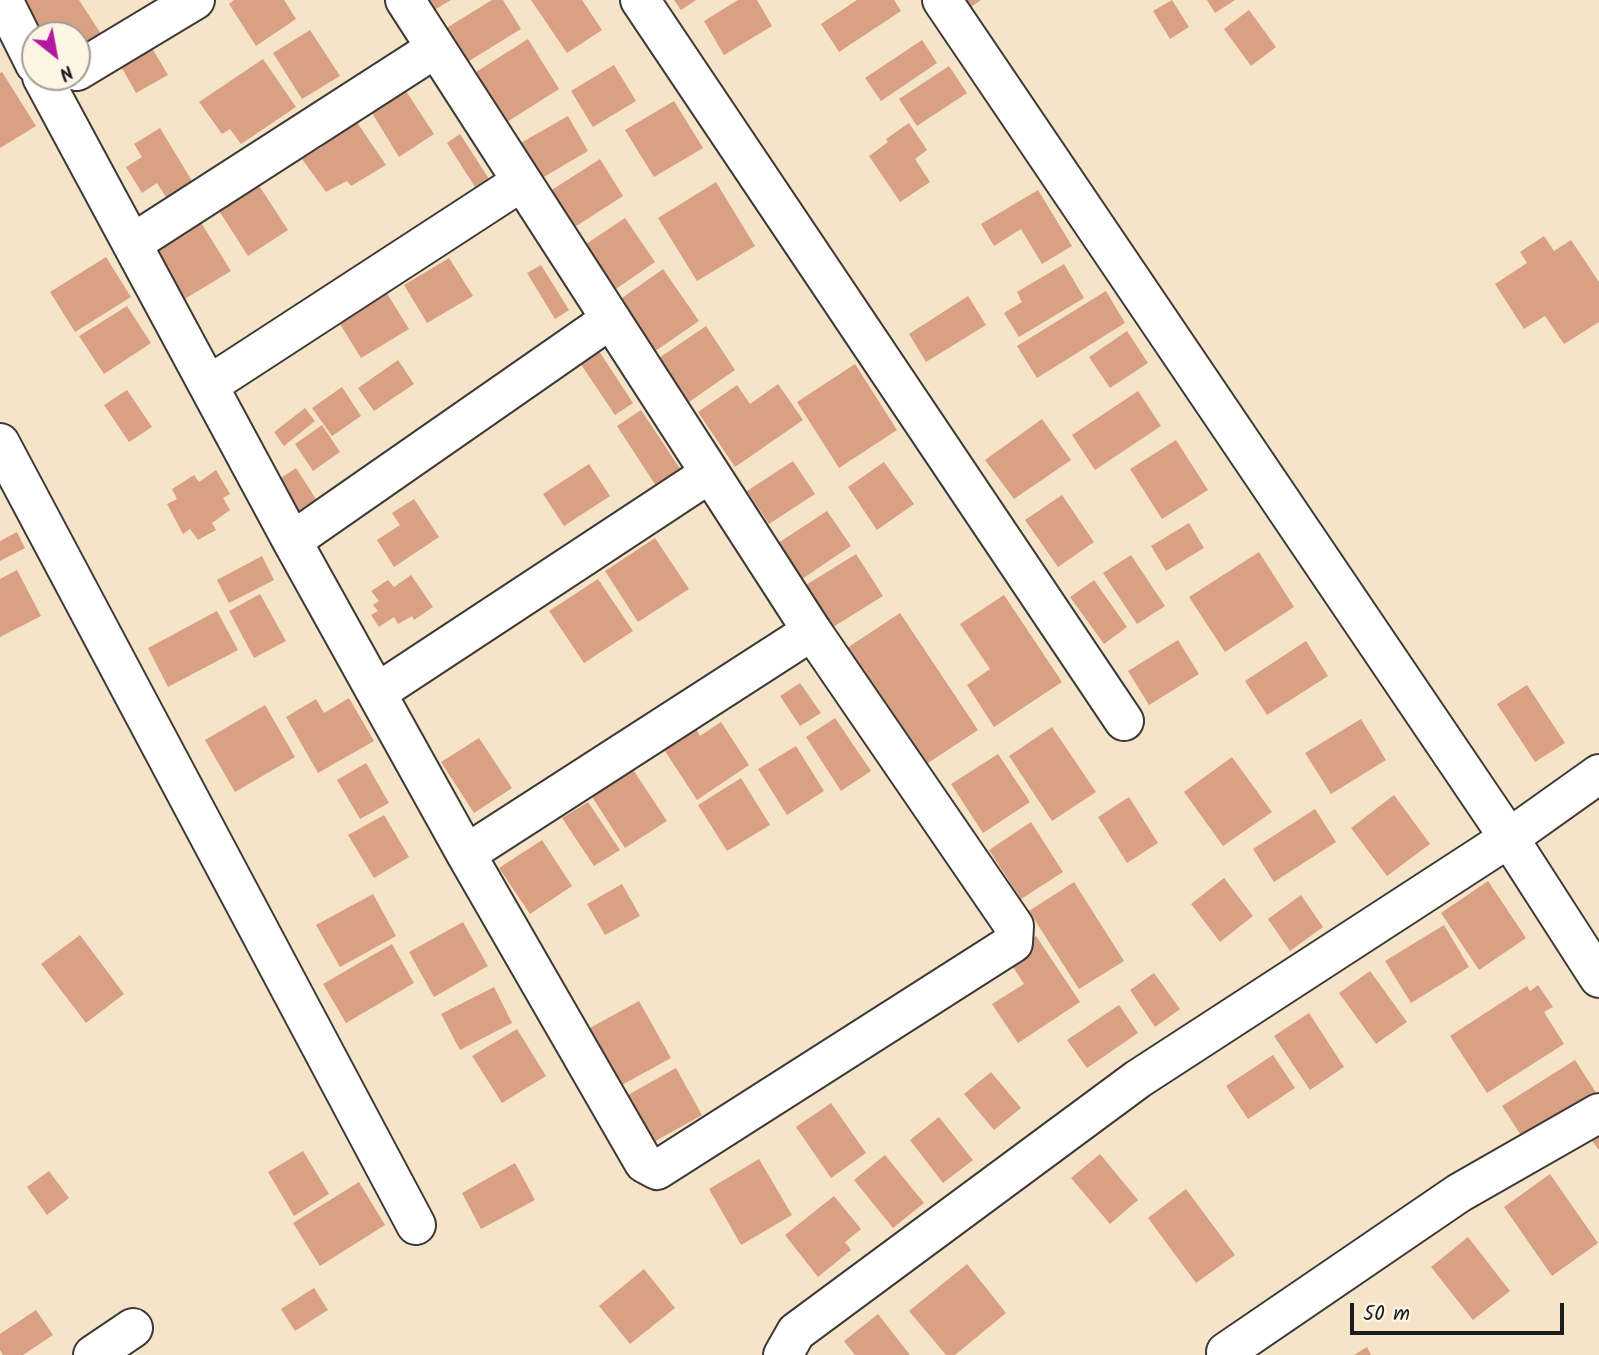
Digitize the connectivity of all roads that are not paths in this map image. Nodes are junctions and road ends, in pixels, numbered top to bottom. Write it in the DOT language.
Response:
graph roads {
  1 [pos="3,0"];
  2 [pos="195,0"];
  3 [pos="405,0"];
  4 [pos="640,0"];
  5 [pos="942,0"];
  6 [pos="21,27"];
  7 [pos="436,48"];
  8 [pos="91,55"];
  9 [pos="61,91"];
  10 [pos="521,182"];
  11 [pos="133,243"];
  12 [pos="611,319"];
  13 [pos="209,385"];
  14 [pos="0,443"];
  15 [pos="709,474"];
  16 [pos="292,541"];
  17 [pos="812,631"];
  18 [pos="377,692"];
  19 [pos="1124,721"];
  20 [pos="1599,774"];
  21 [pos="1509,838"];
  22 [pos="467,854"];
  23 [pos="1599,978"];
  24 [pos="1599,1112"];
  25 [pos="416,1225"];
  26 [pos="133,1328"];
  27 [pos="1226,1352"];
  28 [pos="93,1355"];
  29 [pos="783,1355"];
  1 -- 6 [label="street"];
  2 -- 8 [label="street"];
  3 -- 7 [label="street"];
  4 -- 19 [label="street"];
  5 -- 21 [label="street"];
  7 -- 10 [label="street"];
  7 -- 11 [label="street"];
  9 -- 11 [label="street"];
  10 -- 12 [label="street"];
  10 -- 13 [label="street"];
  11 -- 13 [label="street"];
  12 -- 15 [label="street"];
  12 -- 16 [label="street"];
  13 -- 16 [label="street"];
  14 -- 25 [label="street"];
  15 -- 17 [label="street"];
  15 -- 18 [label="street"];
  16 -- 18 [label="street"];
  17 -- 22 [label="street"];
  17 -- 22 [label="street"];
  18 -- 22 [label="street"];
  20 -- 21 [label="street"];
  21 -- 23 [label="street"];
  21 -- 29 [label="street"];
  24 -- 27 [label="street"];
  26 -- 28 [label="street"];
}
